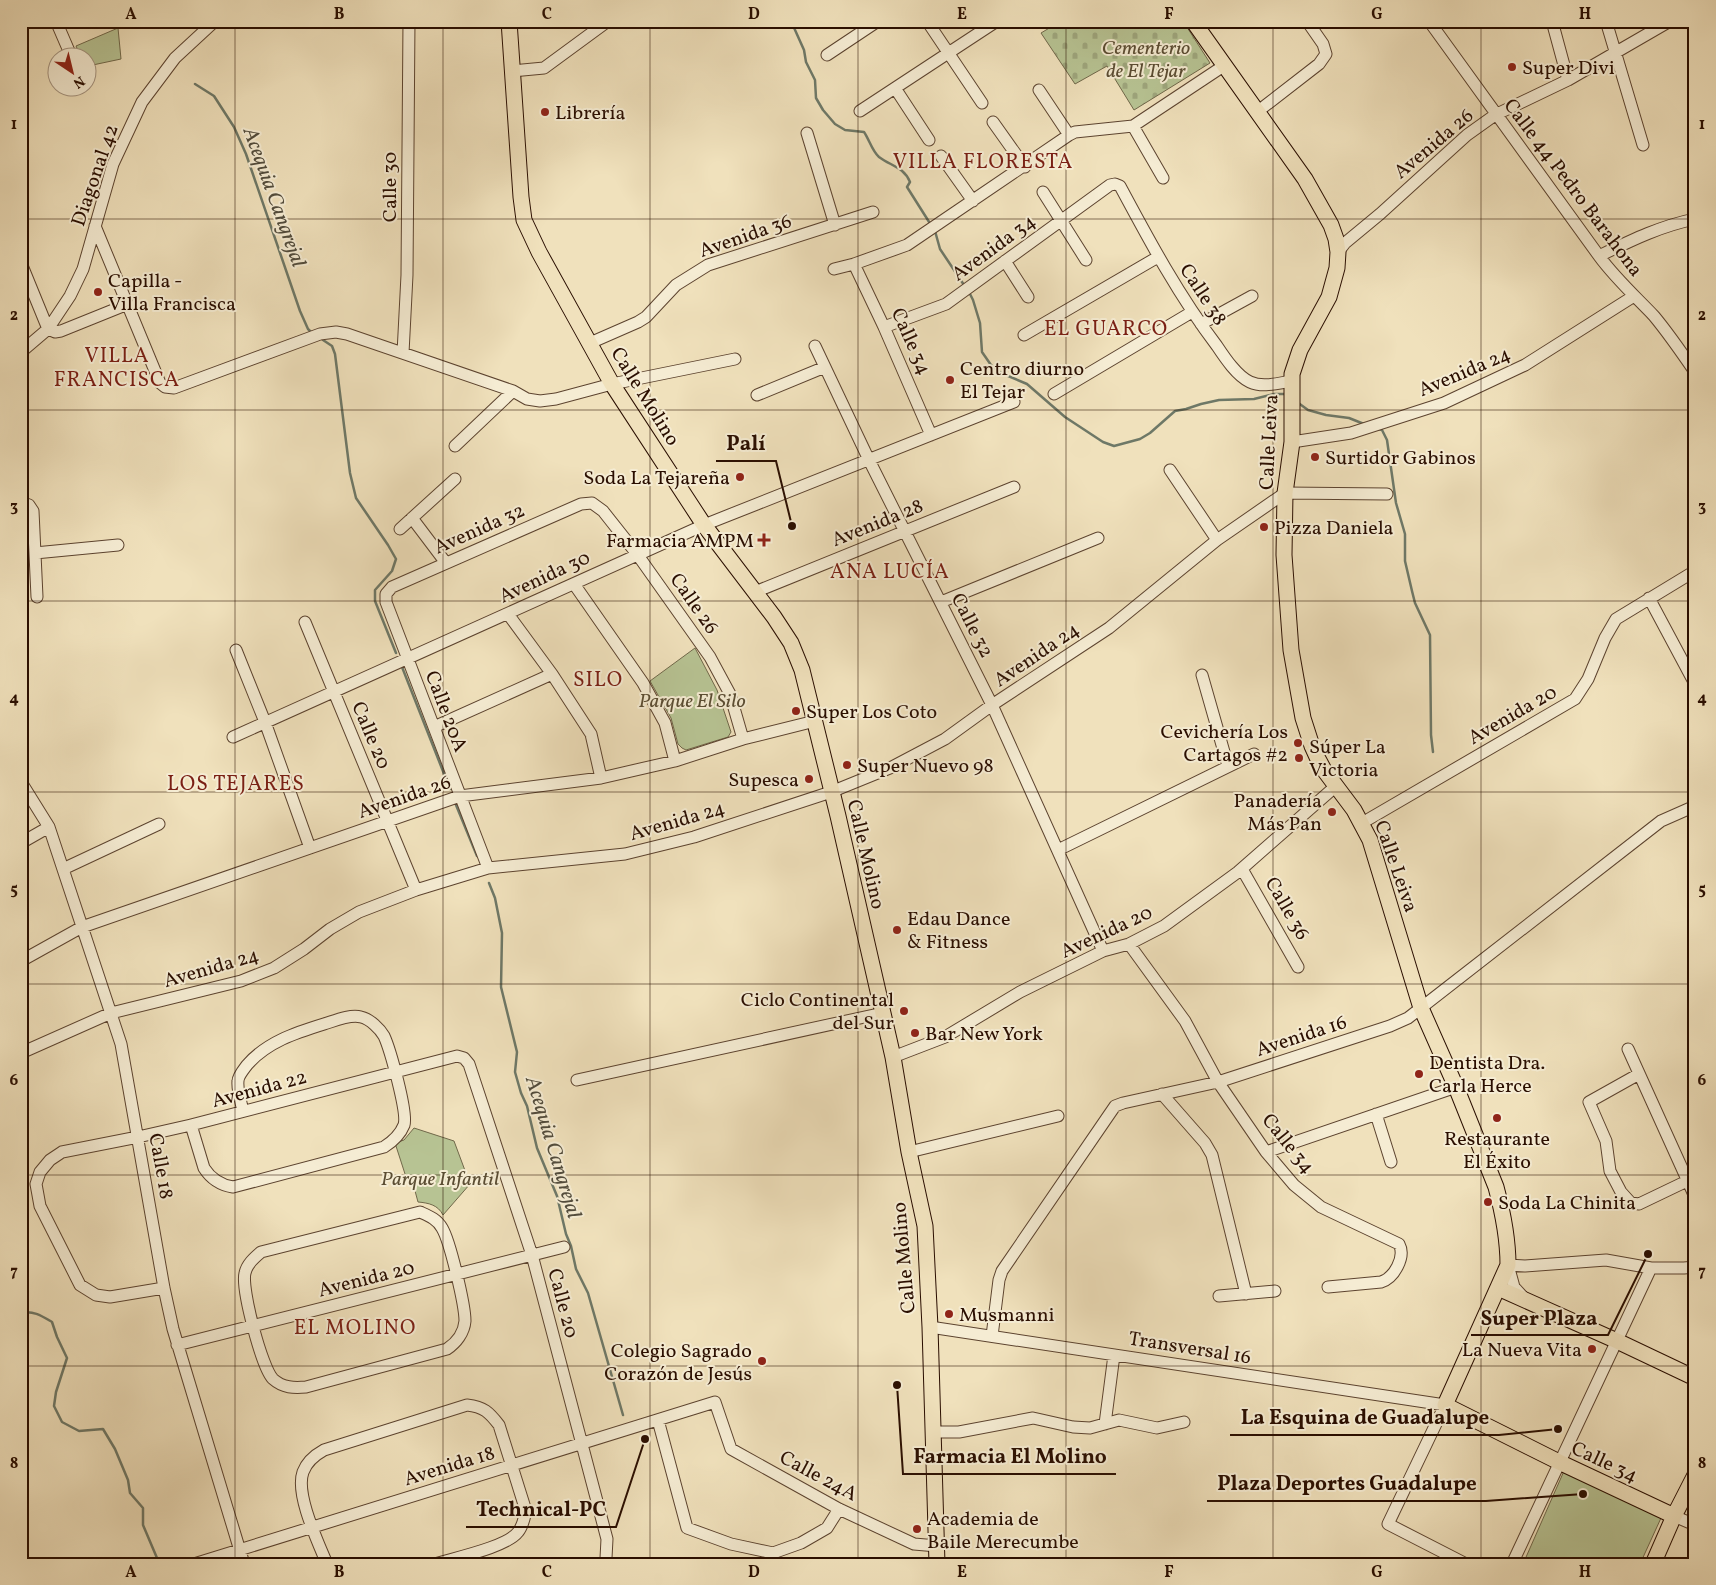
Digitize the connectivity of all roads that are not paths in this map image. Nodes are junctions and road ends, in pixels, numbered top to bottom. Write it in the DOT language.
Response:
graph roads {
  1 [pos="56,21"];
  2 [pos="409,21"];
  3 [pos="509,21"];
  4 [pos="608,21"];
  5 [pos="878,21"];
  6 [pos="927,21"];
  7 [pos="997,21"];
  8 [pos="1193,21"];
  9 [pos="1307,21"];
  10 [pos="1444,21"];
  11 [pos="1552,21"];
  12 [pos="1606,21"];
  13 [pos="1670,21"];
  14 [pos="213,22"];
  15 [pos="1431,24"];
  16 [pos="68,48"];
  17 [pos="1616,52"];
  18 [pos="948,53"];
  19 [pos="827,55"];
  20 [pos="1225,65"];
  21 [pos="512,71"];
  22 [pos="1568,80"];
  23 [pos="895,88"];
  24 [pos="1039,90"];
  25 [pos="982,103"];
  26 [pos="860,111"];
  27 [pos="1257,112"];
  28 [pos="1495,115"];
  29 [pos="993,122"];
  30 [pos="1132,126"];
  31 [pos="806,133"];
  32 [pos="1070,135"];
  33 [pos="929,140"];
  34 [pos="1643,145"];
  35 [pos="941,156"];
  36 [pos="1025,167"];
  37 [pos="1163,178"];
  38 [pos="1115,184"];
  39 [pos="1043,192"];
  40 [pos="973,201"];
  41 [pos="873,212"];
  42 [pos="1695,219"];
  43 [pos="1062,220"];
  44 [pos="835,225"];
  45 [pos="95,226"];
  46 [pos="1338,252"];
  47 [pos="1599,256"];
  48 [pos="1158,257"];
  49 [pos="1086,260"];
  50 [pos="1005,261"];
  51 [pos="21,263"];
  52 [pos="854,264"];
  53 [pos="834,269"];
  54 [pos="1252,296"];
  55 [pos="1634,296"];
  56 [pos="1028,298"];
  57 [pos="128,304"];
  58 [pos="1192,312"];
  59 [pos="1201,324"];
  60 [pos="884,327"];
  61 [pos="48,329"];
  62 [pos="1024,335"];
  63 [pos="590,343"];
  64 [pos="815,346"];
  65 [pos="21,352"];
  66 [pos="404,353"];
  67 [pos="735,359"];
  68 [pos="825,367"];
  69 [pos="1695,372"];
  70 [pos="1292,381"];
  71 [pos="612,384"];
  72 [pos="513,391"];
  73 [pos="1054,394"];
  74 [pos="757,395"];
  75 [pos="1014,402"];
  76 [pos="930,435"];
  77 [pos="1292,442"];
  78 [pos="455,446"];
  79 [pos="869,460"];
  80 [pos="1170,470"];
  81 [pos="455,479"];
  82 [pos="1014,487"];
  83 [pos="1285,493"];
  84 [pos="1387,494"];
  85 [pos="21,502"];
  86 [pos="592,503"];
  87 [pos="412,518"];
  88 [pos="704,525"];
  89 [pos="400,529"];
  90 [pos="905,531"];
  91 [pos="1098,538"];
  92 [pos="1217,540"];
  93 [pos="118,545"];
  94 [pos="35,553"];
  95 [pos="638,554"];
  96 [pos="446,563"];
  97 [pos="1695,571"];
  98 [pos="574,584"];
  99 [pos="755,592"];
  100 [pos="386,594"];
  101 [pos="36,597"];
  102 [pos="1649,598"];
  103 [pos="941,602"];
  104 [pos="508,614"];
  105 [pos="305,622"];
  106 [pos="236,650"];
  107 [pos="406,658"];
  108 [pos="552,674"];
  109 [pos="1202,675"];
  110 [pos="1695,684"];
  111 [pos="333,691"];
  112 [pos="992,705"];
  113 [pos="815,721"];
  114 [pos="265,722"];
  115 [pos="434,726"];
  116 [pos="233,737"];
  117 [pos="743,739"];
  118 [pos="1254,754"];
  119 [pos="675,761"];
  120 [pos="1228,766"];
  121 [pos="601,778"];
  122 [pos="21,782"];
  123 [pos="1336,786"];
  124 [pos="831,792"];
  125 [pos="460,796"];
  126 [pos="1695,806"];
  127 [pos="388,821"];
  128 [pos="1362,823"];
  129 [pos="159,824"];
  130 [pos="49,827"];
  131 [pos="21,843"];
  132 [pos="310,848"];
  133 [pos="1058,850"];
  134 [pos="63,868"];
  135 [pos="488,868"];
  136 [pos="1242,869"];
  137 [pos="416,890"];
  138 [pos="82,927"];
  139 [pos="1129,944"];
  140 [pos="1103,951"];
  141 [pos="21,960"];
  142 [pos="1298,967"];
  143 [pos="1421,1008"];
  144 [pos="883,1013"];
  145 [pos="111,1014"];
  146 [pos="1628,1049"];
  147 [pos="21,1053"];
  148 [pos="893,1057"];
  149 [pos="464,1058"];
  150 [pos="395,1072"];
  151 [pos="1639,1074"];
  152 [pos="577,1080"];
  153 [pos="1218,1082"];
  154 [pos="1456,1087"];
  155 [pos="1162,1094"];
  156 [pos="243,1111"];
  157 [pos="1376,1114"];
  158 [pos="1058,1116"];
  159 [pos="191,1125"];
  160 [pos="138,1137"];
  161 [pos="909,1152"];
  162 [pos="1266,1152"];
  163 [pos="1391,1162"];
  164 [pos="1687,1180"];
  165 [pos="1695,1197"];
  166 [pos="564,1246"];
  167 [pos="532,1255"];
  168 [pos="1508,1265"];
  169 [pos="1695,1267"];
  170 [pos="1651,1268"];
  171 [pos="457,1275"];
  172 [pos="1328,1287"];
  173 [pos="164,1288"];
  174 [pos="1498,1288"];
  175 [pos="1275,1291"];
  176 [pos="1246,1294"];
  177 [pos="1219,1296"];
  178 [pos="1525,1300"];
  179 [pos="253,1325"];
  180 [pos="930,1327"];
  181 [pos="992,1336"];
  182 [pos="1617,1341"];
  183 [pos="177,1345"];
  184 [pos="1114,1355"];
  185 [pos="1695,1378"];
  186 [pos="715,1402"];
  187 [pos="1445,1405"];
  188 [pos="658,1420"];
  189 [pos="1184,1422"];
  190 [pos="1105,1424"];
  191 [pos="933,1432"];
  192 [pos="583,1443"];
  193 [pos="1559,1462"];
  194 [pos="512,1465"];
  195 [pos="1695,1475"];
  196 [pos="839,1509"];
  197 [pos="1674,1516"];
  198 [pos="1695,1525"];
  199 [pos="313,1528"];
  200 [pos="937,1546"];
  201 [pos="240,1550"];
  202 [pos="194,1564"];
  203 [pos="244,1564"];
  204 [pos="327,1564"];
  205 [pos="435,1564"];
  206 [pos="604,1564"];
  207 [pos="938,1564"];
  208 [pos="1466,1564"];
  209 [pos="1512,1564"];
  210 [pos="1653,1564"];
  1 -- 16 [label="street"];
  2 -- 66 [label="street, Calle 30"];
  3 -- 21 [label="main road, Calle Molino"];
  4 -- 21 [label="street"];
  5 -- 19 [label="street"];
  6 -- 18 [label="street"];
  7 -- 18 [label="street"];
  8 -- 20 [label="main road"];
  9 -- 27 [label="street"];
  10 -- 15 [label="street"];
  11 -- 22 [label="street"];
  12 -- 17 [label="street"];
  13 -- 17 [label="street, Avenida 26"];
  14 -- 45 [label="street, Diagonal 42"];
  15 -- 28 [label="street, Calle 44 Pedro Barahona"];
  17 -- 22 [label="street, Avenida 26"];
  17 -- 34 [label="street"];
  18 -- 23 [label="street"];
  18 -- 25 [label="street"];
  20 -- 27 [label="main road"];
  20 -- 30 [label="street"];
  21 -- 63 [label="main road, Calle Molino"];
  22 -- 28 [label="street, Avenida 26"];
  23 -- 26 [label="street"];
  23 -- 33 [label="street"];
  24 -- 32 [label="street"];
  27 -- 46 [label="main road"];
  28 -- 46 [label="street, Avenida 26"];
  28 -- 47 [label="street, Calle 44 Pedro Barahona"];
  29 -- 36 [label="street"];
  30 -- 32 [label="street"];
  30 -- 37 [label="street"];
  31 -- 44 [label="street"];
  32 -- 36 [label="street"];
  35 -- 40 [label="street"];
  36 -- 40 [label="street"];
  38 -- 43 [label="street, Avenida 34"];
  38 -- 48 [label="street, Calle 38"];
  39 -- 43 [label="street"];
  40 -- 52 [label="street"];
  41 -- 44 [label="street, Avenida 36"];
  42 -- 47 [label="street"];
  43 -- 49 [label="street"];
  43 -- 50 [label="street, Avenida 34"];
  44 -- 63 [label="street, Avenida 36"];
  45 -- 57 [label="street"];
  45 -- 61 [label="street, Diagonal 42"];
  46 -- 70 [label="main road, Calle Leiva"];
  47 -- 55 [label="street, Calle 44 Pedro Barahona"];
  48 -- 58 [label="street, Calle 38"];
  48 -- 62 [label="street"];
  50 -- 56 [label="street"];
  50 -- 60 [label="street, Avenida 34"];
  51 -- 61 [label="street"];
  52 -- 53 [label="street"];
  52 -- 60 [label="street, Calle 34"];
  54 -- 59 [label="street"];
  55 -- 69 [label="street, Calle 44 Pedro Barahona"];
  55 -- 77 [label="street, Avenida 24"];
  57 -- 61 [label="street"];
  57 -- 66 [label="street"];
  58 -- 59 [label="street, Calle 38"];
  58 -- 73 [label="street"];
  59 -- 70 [label="street, Calle 38"];
  60 -- 76 [label="street, Calle 34"];
  61 -- 65 [label="street, Diagonal 42"];
  63 -- 71 [label="main road, Calle Molino"];
  64 -- 68 [label="street, Calle 32"];
  66 -- 72 [label="street"];
  67 -- 71 [label="street"];
  68 -- 74 [label="street"];
  68 -- 79 [label="street, Calle 32"];
  70 -- 77 [label="main road, Calle Leiva"];
  71 -- 72 [label="street"];
  71 -- 88 [label="main road, Calle Molino"];
  72 -- 78 [label="street"];
  75 -- 76 [label="street, Avenida 30"];
  76 -- 79 [label="street, Avenida 30"];
  77 -- 83 [label="main road, Calle Leiva"];
  79 -- 88 [label="street, Avenida 30"];
  79 -- 90 [label="street, Calle 32"];
  80 -- 92 [label="street"];
  81 -- 87 [label="street"];
  82 -- 90 [label="street, Avenida 28"];
  83 -- 84 [label="street"];
  83 -- 92 [label="street, Avenida 24"];
  83 -- 123 [label="main road, Calle Leiva"];
  85 -- 94 [label="street"];
  86 -- 95 [label="street, Calle 26"];
  86 -- 96 [label="street, Avenida 32"];
  87 -- 89 [label="street"];
  87 -- 96 [label="street"];
  88 -- 95 [label="street, Avenida 30"];
  88 -- 99 [label="main road, Calle Molino"];
  90 -- 99 [label="street, Avenida 28"];
  90 -- 103 [label="street, Calle 32"];
  91 -- 103 [label="street"];
  92 -- 112 [label="street, Avenida 24"];
  93 -- 94 [label="street"];
  94 -- 101 [label="street"];
  95 -- 98 [label="street, Avenida 30"];
  95 -- 117 [label="street, Calle 26"];
  96 -- 100 [label="street, Avenida 32"];
  97 -- 102 [label="street, Avenida 20"];
  98 -- 104 [label="street, Avenida 30"];
  98 -- 119 [label="street"];
  99 -- 113 [label="main road, Calle Molino"];
  100 -- 107 [label="street, Calle 20A"];
  102 -- 110 [label="street"];
  102 -- 128 [label="street, Avenida 20"];
  103 -- 112 [label="street, Calle 32"];
  104 -- 107 [label="street, Avenida 30"];
  104 -- 108 [label="street"];
  105 -- 111 [label="street, Calle 20"];
  106 -- 114 [label="street"];
  107 -- 111 [label="street, Avenida 30"];
  107 -- 115 [label="street, Calle 20A"];
  108 -- 115 [label="street"];
  108 -- 121 [label="street"];
  109 -- 120 [label="street"];
  111 -- 114 [label="street, Avenida 30"];
  111 -- 127 [label="street, Calle 20"];
  112 -- 124 [label="street, Avenida 24"];
  112 -- 133 [label="street, Calle 32"];
  113 -- 117 [label="street, Avenida 26"];
  113 -- 124 [label="main road, Calle Molino"];
  114 -- 116 [label="street, Avenida 30"];
  114 -- 132 [label="street"];
  115 -- 125 [label="street, Calle 20A"];
  117 -- 119 [label="street, Avenida 26"];
  118 -- 120 [label="street"];
  119 -- 121 [label="street, Avenida 26"];
  120 -- 133 [label="street"];
  121 -- 125 [label="street, Avenida 26"];
  122 -- 130 [label="street, Calle 18"];
  123 -- 128 [label="main road, Calle Leiva"];
  123 -- 136 [label="street, Avenida 20"];
  124 -- 135 [label="street, Avenida 24"];
  124 -- 144 [label="main road, Calle Molino"];
  125 -- 127 [label="street, Avenida 26"];
  125 -- 135 [label="street, Calle 20A"];
  126 -- 143 [label="street, Avenida 16"];
  127 -- 132 [label="street, Avenida 26"];
  127 -- 137 [label="street, Calle 20"];
  128 -- 143 [label="main road, Calle Leiva"];
  129 -- 134 [label="street"];
  130 -- 131 [label="street"];
  130 -- 134 [label="street, Calle 18"];
  132 -- 138 [label="street, Avenida 26"];
  133 -- 140 [label="street, Calle 32"];
  134 -- 138 [label="street, Calle 18"];
  135 -- 137 [label="street, Avenida 24"];
  136 -- 139 [label="street, Avenida 20"];
  136 -- 142 [label="street, Calle 36"];
  137 -- 145 [label="street, Avenida 24"];
  138 -- 141 [label="street, Avenida 26"];
  138 -- 145 [label="street, Calle 18"];
  139 -- 140 [label="street, Avenida 20"];
  139 -- 153 [label="street, Calle 34"];
  140 -- 148 [label="street, Avenida 20"];
  143 -- 153 [label="street, Avenida 16"];
  143 -- 154 [label="main road, Calle Leiva"];
  144 -- 148 [label="main road, Calle Molino"];
  144 -- 152 [label="street"];
  145 -- 147 [label="street, Avenida 24"];
  145 -- 160 [label="street, Calle 18"];
  146 -- 151 [label="street"];
  148 -- 161 [label="main road, Calle Molino"];
  149 -- 150 [label="street, Avenida 22"];
  149 -- 167 [label="street, Calle 20"];
  150 -- 156 [label="street, Avenida 22"];
  150 -- 156 [label="street"];
  150 -- 159 [label="street"];
  151 -- 164 [label="street"];
  151 -- 164 [label="street"];
  153 -- 155 [label="street, Avenida 16"];
  153 -- 162 [label="street, Calle 34"];
  154 -- 157 [label="street"];
  154 -- 168 [label="main road, Calle Leiva"];
  155 -- 176 [label="street"];
  155 -- 181 [label="street, Avenida 16"];
  156 -- 159 [label="street, Avenida 22"];
  157 -- 162 [label="street"];
  157 -- 163 [label="street"];
  158 -- 161 [label="street"];
  159 -- 160 [label="street, Avenida 22"];
  160 -- 173 [label="street, Calle 18"];
  160 -- 173 [label="street, Avenida 22"];
  161 -- 180 [label="main road, Calle Molino"];
  162 -- 172 [label="street, Calle 34"];
  164 -- 165 [label="street"];
  166 -- 167 [label="street, Avenida 20"];
  167 -- 171 [label="street, Avenida 20"];
  167 -- 192 [label="street, Calle 20"];
  168 -- 170 [label="street"];
  168 -- 174 [label="main road, Calle Leiva"];
  168 -- 178 [label="street"];
  169 -- 170 [label="street"];
  170 -- 182 [label="street"];
  171 -- 179 [label="street, Avenida 20"];
  171 -- 179 [label="street"];
  171 -- 179 [label="street"];
  173 -- 183 [label="street, Calle 18"];
  174 -- 178 [label="main road"];
  174 -- 187 [label="main road, Calle Leiva"];
  175 -- 176 [label="street"];
  176 -- 177 [label="street"];
  178 -- 182 [label="main road"];
  179 -- 183 [label="street, Avenida 20"];
  180 -- 181 [label="street, Transversal 16"];
  180 -- 191 [label="main road, Calle Molino"];
  181 -- 184 [label="street, Transversal 16"];
  182 -- 185 [label="main road"];
  182 -- 193 [label="street"];
  183 -- 201 [label="street, Calle 18"];
  184 -- 187 [label="street, Transversal 16"];
  184 -- 190 [label="street"];
  186 -- 188 [label="street, Avenida 18"];
  186 -- 196 [label="street, Calle 24A"];
  187 -- 193 [label="main road, Calle 34"];
  187 -- 208 [label="street"];
  188 -- 192 [label="street, Avenida 18"];
  188 -- 196 [label="street"];
  189 -- 190 [label="street"];
  190 -- 191 [label="street"];
  191 -- 200 [label="main road, Calle Molino"];
  192 -- 194 [label="street, Avenida 18"];
  192 -- 206 [label="street, Calle 20"];
  193 -- 197 [label="main road, Calle 34"];
  193 -- 209 [label="street"];
  194 -- 199 [label="street, Avenida 18"];
  194 -- 199 [label="street"];
  194 -- 205 [label="street"];
  195 -- 197 [label="main road"];
  196 -- 200 [label="street, Calle 24A"];
  197 -- 198 [label="street, Calle 34"];
  197 -- 210 [label="main road"];
  199 -- 201 [label="street, Avenida 18"];
  199 -- 204 [label="street"];
  200 -- 207 [label="main road, Calle Molino"];
  201 -- 202 [label="street, Avenida 18"];
  201 -- 203 [label="street, Calle 18"];
}
